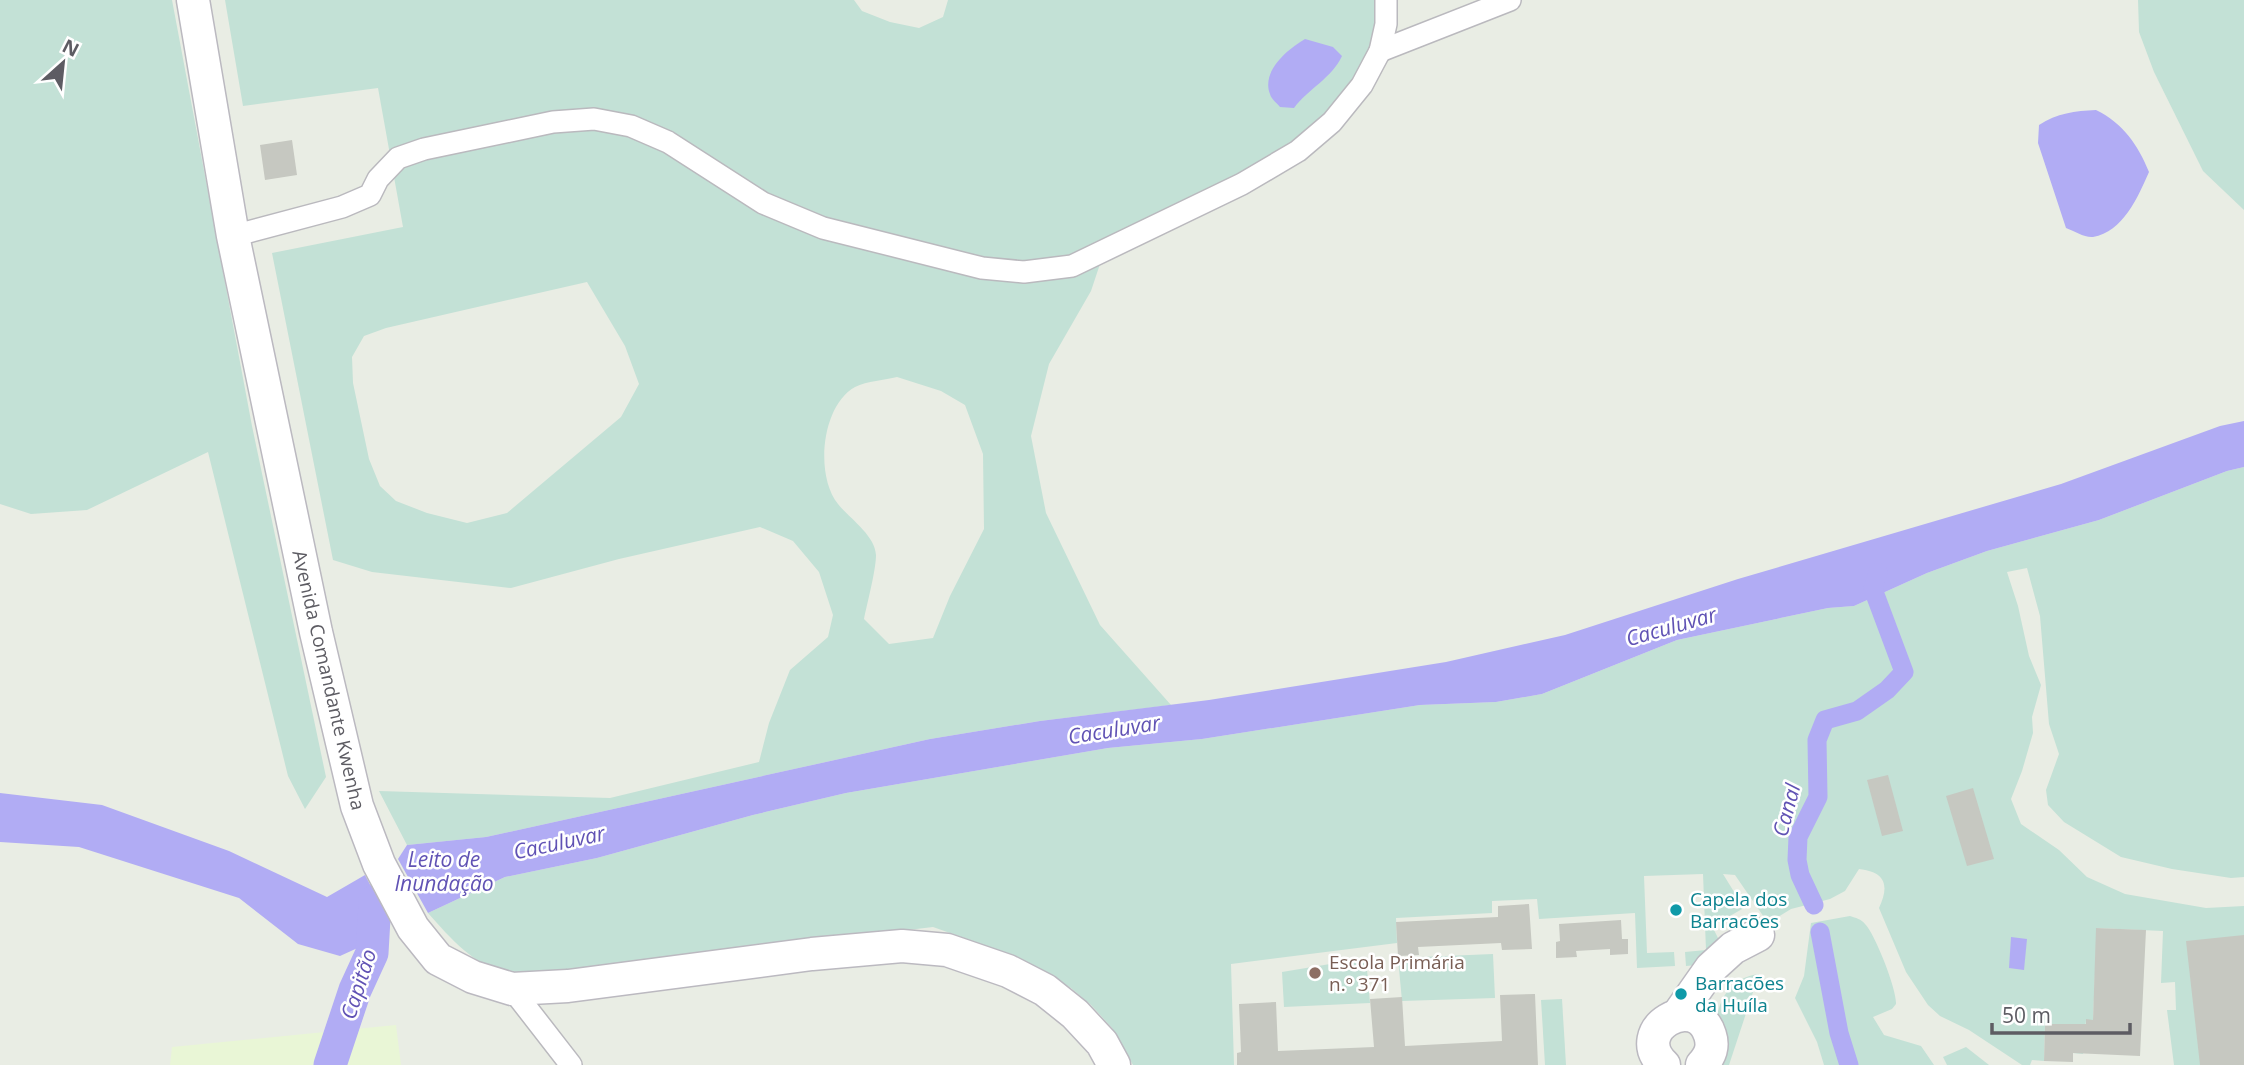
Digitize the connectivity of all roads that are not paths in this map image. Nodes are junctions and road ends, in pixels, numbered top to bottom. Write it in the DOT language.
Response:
graph roads {
  1 [pos="194,0"];
  2 [pos="1386,0"];
  3 [pos="1510,0"];
  4 [pos="1380,51"];
  5 [pos="233,236"];
  6 [pos="512,989"];
  7 [pos="1678,1015"];
  8 [pos="1707,1028"];
  9 [pos="571,1065"];
  10 [pos="1114,1065"];
  11 [pos="1664,1065"];
  12 [pos="1703,1065"];
  1 -- 5 [label="main road, Avenida Comandante Kwenha"];
  2 -- 4 [label="street"];
  3 -- 4 [label="street"];
  4 -- 5 [label="street"];
  5 -- 6 [label="main road, Avenida Comandante Kwenha"];
  6 -- 9 [label="street"];
  6 -- 10 [label="main road, Avenida Comandante Kwenha"];
  7 -- 8 [label="main road"];
  7 -- 8 [label="main road"];
  7 -- 11 [label="main road"];
  8 -- 12 [label="main road"];
}
